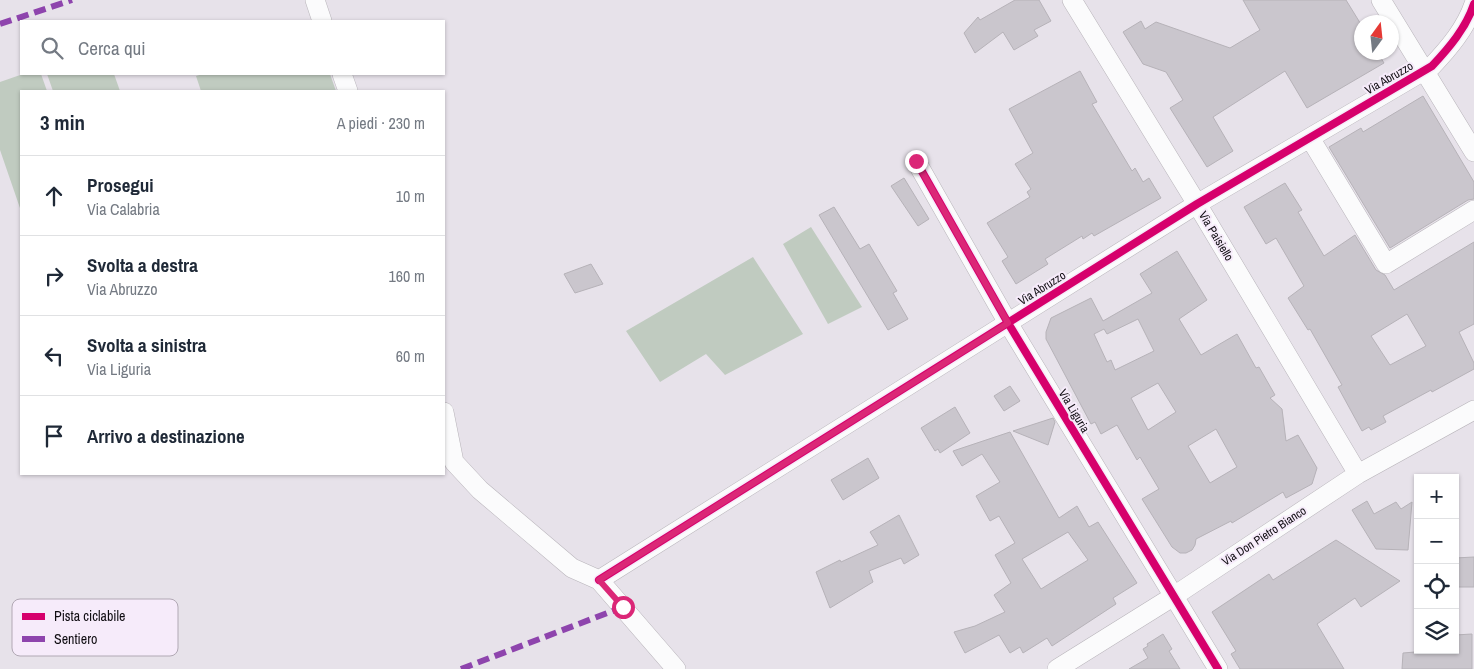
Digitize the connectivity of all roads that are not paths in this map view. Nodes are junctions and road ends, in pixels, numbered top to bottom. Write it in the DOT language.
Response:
graph roads {
  1 [pos="315,0"];
  2 [pos="1072,0"];
  3 [pos="1381,0"];
  4 [pos="1474,4"];
  5 [pos="322,20"];
  6 [pos="1425,70"];
  7 [pos="342,75"];
  8 [pos="348,90"];
  9 [pos="1310,138"];
  10 [pos="1474,152"];
  11 [pos="916,161"];
  12 [pos="1196,204"];
  13 [pos="1474,210"];
  14 [pos="1008,323"];
  15 [pos="1474,410"];
  16 [pos="445,417"];
  17 [pos="1358,474"];
  18 [pos="599,580"];
  19 [pos="1174,596"];
  20 [pos="676,669"];
  21 [pos="1057,669"];
  22 [pos="1218,669"];
  1 -- 5 [label="street"];
  2 -- 12 [label="street, Via Paisiello"];
  3 -- 6 [label="street, Via Abruzzo"];
  4 -- 6 [label="street"];
  6 -- 9 [label="street, Via Abruzzo"];
  6 -- 10 [label="street"];
  7 -- 8 [label="street"];
  9 -- 12 [label="street, Via Abruzzo"];
  9 -- 13 [label="street"];
  11 -- 14 [label="street, Via Liguria"];
  12 -- 14 [label="street, Via Abruzzo"];
  12 -- 17 [label="street, Via Paisiello"];
  14 -- 18 [label="street, Via Abruzzo"];
  14 -- 19 [label="street, Via Liguria"];
  15 -- 17 [label="street, Via Don Pietro Bianco"];
  16 -- 18 [label="street"];
  17 -- 19 [label="street, Via Don Pietro Bianco"];
  18 -- 20 [label="street"];
  19 -- 21 [label="street, Via Don Pietro Bianco"];
  19 -- 22 [label="street, Via Liguria"];
}
